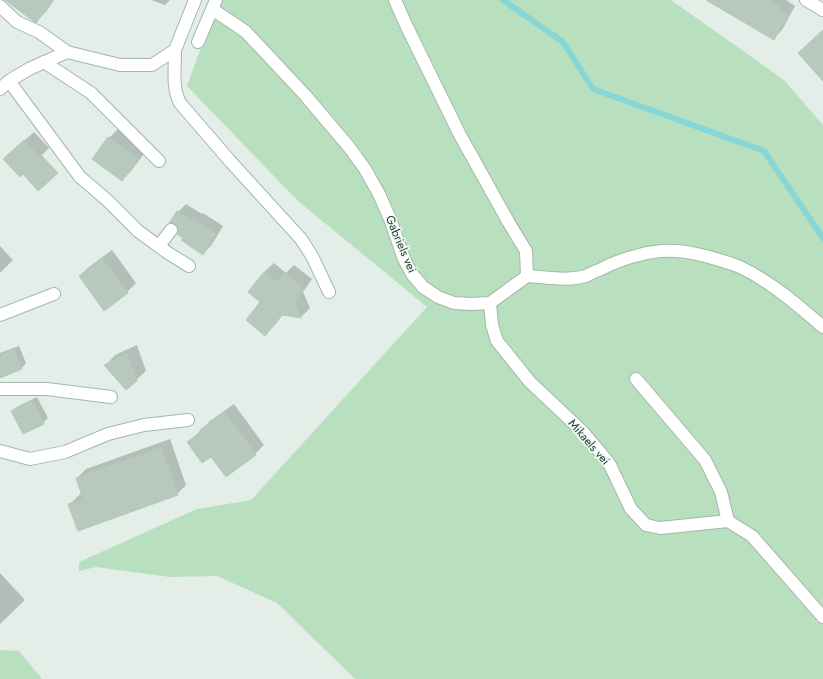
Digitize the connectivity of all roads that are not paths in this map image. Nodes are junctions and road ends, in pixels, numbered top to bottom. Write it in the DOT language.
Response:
graph roads {
  1 [pos="195,0"];
  2 [pos="395,0"];
  3 [pos="806,0"];
  4 [pos="214,5"];
  5 [pos="0,6"];
  6 [pos="823,10"];
  7 [pos="198,42"];
  8 [pos="175,50"];
  9 [pos="67,52"];
  10 [pos="44,62"];
  11 [pos="9,80"];
  12 [pos="0,89"];
  13 [pos="159,161"];
  14 [pos="171,230"];
  15 [pos="159,246"];
  16 [pos="189,266"];
  17 [pos="527,276"];
  18 [pos="330,292"];
  19 [pos="54,294"];
  20 [pos="490,304"];
  21 [pos="0,315"];
  22 [pos="823,327"];
  23 [pos="636,379"];
  24 [pos="0,389"];
  25 [pos="111,397"];
  26 [pos="188,420"];
  27 [pos="0,451"];
  28 [pos="728,521"];
  29 [pos="823,617"];
  1 -- 8 [label="street"];
  2 -- 17 [label="street"];
  3 -- 6 [label="street"];
  4 -- 7 [label="street, Gabriels vei"];
  4 -- 20 [label="street, Gabriels vei"];
  5 -- 9 [label="street"];
  8 -- 9 [label="street"];
  8 -- 18 [label="street"];
  9 -- 10 [label="street"];
  10 -- 11 [label="street"];
  10 -- 13 [label="street"];
  11 -- 12 [label="street"];
  11 -- 15 [label="street"];
  14 -- 15 [label="street"];
  15 -- 16 [label="street"];
  17 -- 20 [label="street"];
  17 -- 22 [label="street"];
  19 -- 21 [label="street"];
  20 -- 28 [label="street, Mikaels vei"];
  23 -- 28 [label="street"];
  24 -- 25 [label="street"];
  26 -- 27 [label="street"];
  28 -- 29 [label="street"];
}
